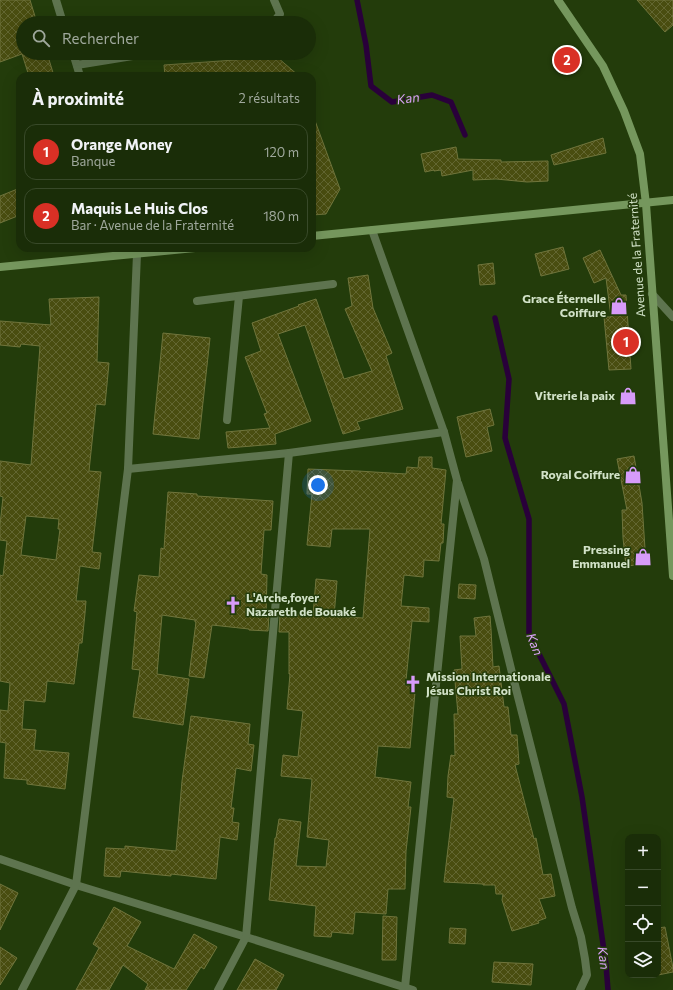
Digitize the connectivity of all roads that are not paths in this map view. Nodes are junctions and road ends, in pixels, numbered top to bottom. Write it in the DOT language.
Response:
graph roads {
  1 [pos="56,0"];
  2 [pos="274,0"];
  3 [pos="558,0"];
  4 [pos="61,16"];
  5 [pos="278,16"];
  6 [pos="75,60"];
  7 [pos="111,60"];
  8 [pos="77,66"];
  9 [pos="79,72"];
  10 [pos="673,200"];
  11 [pos="646,204"];
  12 [pos="372,230"];
  13 [pos="316,236"];
  14 [pos="128,252"];
  15 [pos="136,252"];
  16 [pos="0,268"];
  17 [pos="333,284"];
  18 [pos="652,294"];
  19 [pos="239,296"];
  20 [pos="197,301"];
  21 [pos="673,317"];
  22 [pos="227,420"];
  23 [pos="444,432"];
  24 [pos="289,453"];
  25 [pos="128,469"];
  26 [pos="457,480"];
  27 [pos="673,576"];
  28 [pos="0,859"];
  29 [pos="76,885"];
  30 [pos="246,937"];
  31 [pos="407,989"];
  32 [pos="22,990"];
  33 [pos="218,990"];
  34 [pos="580,990"];
  1 -- 4 [label="street"];
  2 -- 5 [label="street"];
  3 -- 11 [label="street, Avenue de la Fraternité"];
  6 -- 8 [label="street"];
  7 -- 8 [label="street"];
  8 -- 9 [label="street"];
  10 -- 11 [label="street"];
  11 -- 12 [label="street"];
  11 -- 18 [label="street, Avenue de la Fraternité"];
  12 -- 13 [label="street"];
  12 -- 23 [label="street"];
  14 -- 16 [label="street"];
  15 -- 25 [label="street"];
  17 -- 19 [label="street"];
  18 -- 21 [label="street"];
  18 -- 27 [label="street, Avenue de la Fraternité"];
  19 -- 20 [label="street"];
  19 -- 22 [label="street"];
  23 -- 24 [label="street"];
  23 -- 26 [label="street"];
  24 -- 25 [label="street"];
  24 -- 30 [label="street"];
  25 -- 29 [label="street"];
  26 -- 31 [label="street"];
  26 -- 34 [label="street"];
  28 -- 29 [label="street"];
  29 -- 30 [label="street"];
  29 -- 32 [label="street"];
  30 -- 31 [label="street"];
  30 -- 33 [label="street"];
}
